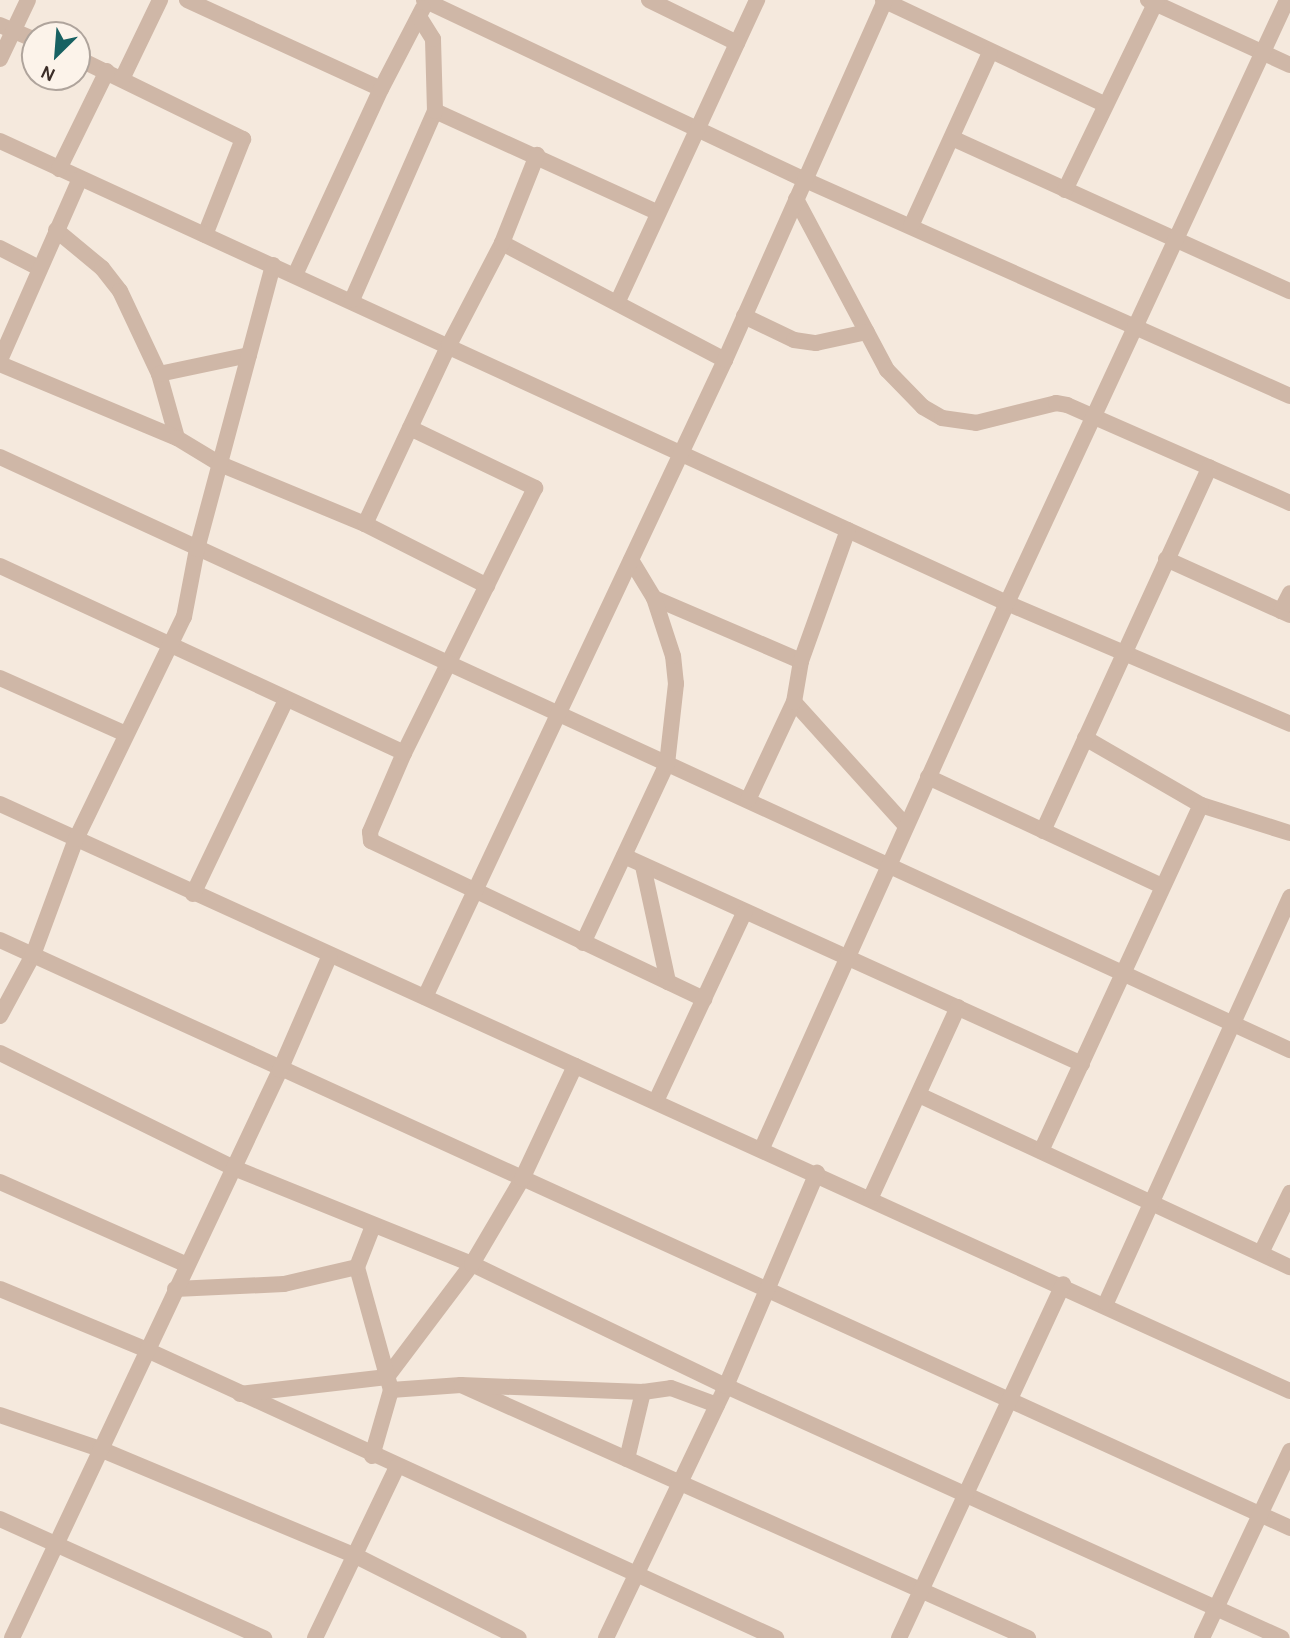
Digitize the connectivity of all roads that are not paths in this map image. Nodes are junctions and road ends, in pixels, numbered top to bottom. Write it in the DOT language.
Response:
graph roads {
  1 [pos="28,0"];
  2 [pos="160,0"];
  3 [pos="187,0"];
  4 [pos="426,0"];
  5 [pos="649,0"];
  6 [pos="757,0"];
  7 [pos="884,0"];
  8 [pos="1287,0"];
  9 [pos="1153,1"];
  10 [pos="419,17"];
  11 [pos="7,28"];
  12 [pos="737,43"];
  13 [pos="990,53"];
  14 [pos="1263,53"];
  15 [pos="0,59"];
  16 [pos="91,64"];
  17 [pos="1290,65"];
  18 [pos="115,75"];
  19 [pos="381,89"];
  20 [pos="1106,105"];
  21 [pos="435,111"];
  22 [pos="697,129"];
  23 [pos="952,138"];
  24 [pos="0,141"];
  25 [pos="537,155"];
  26 [pos="60,169"];
  27 [pos="80,179"];
  28 [pos="803,179"];
  29 [pos="1065,190"];
  30 [pos="796,199"];
  31 [pos="657,212"];
  32 [pos="911,226"];
  33 [pos="57,230"];
  34 [pos="205,234"];
  35 [pos="502,243"];
  36 [pos="1177,243"];
  37 [pos="0,248"];
  38 [pos="273,265"];
  39 [pos="39,268"];
  40 [pos="295,275"];
  41 [pos="1290,291"];
  42 [pos="352,300"];
  43 [pos="618,301"];
  44 [pos="744,316"];
  45 [pos="1139,326"];
  46 [pos="867,332"];
  47 [pos="449,345"];
  48 [pos="249,355"];
  49 [pos="725,360"];
  50 [pos="0,362"];
  51 [pos="159,374"];
  52 [pos="1290,396"];
  53 [pos="1094,415"];
  54 [pos="410,428"];
  55 [pos="177,438"];
  56 [pos="682,452"];
  57 [pos="0,457"];
  58 [pos="220,464"];
  59 [pos="1210,467"];
  60 [pos="1290,503"];
  61 [pos="365,524"];
  62 [pos="848,530"];
  63 [pos="197,549"];
  64 [pos="1166,559"];
  65 [pos="631,560"];
  66 [pos="0,566"];
  67 [pos="486,586"];
  68 [pos="1290,593"];
  69 [pos="654,598"];
  70 [pos="1007,603"];
  71 [pos="1286,613"];
  72 [pos="173,647"];
  73 [pos="1123,654"];
  74 [pos="801,661"];
  75 [pos="447,665"];
  76 [pos="1,681"];
  77 [pos="286,700"];
  78 [pos="794,702"];
  79 [pos="558,716"];
  80 [pos="1290,724"];
  81 [pos="126,734"];
  82 [pos="1085,738"];
  83 [pos="404,752"];
  84 [pos="667,764"];
  85 [pos="928,777"];
  86 [pos="748,800"];
  87 [pos="0,804"];
  88 [pos="1201,804"];
  89 [pos="906,826"];
  90 [pos="1043,831"];
  91 [pos="1290,833"];
  92 [pos="76,839"];
  93 [pos="624,856"];
  94 [pos="889,862"];
  95 [pos="643,866"];
  96 [pos="1162,886"];
  97 [pos="473,893"];
  98 [pos="193,894"];
  99 [pos="1290,897"];
  100 [pos="744,913"];
  101 [pos="0,940"];
  102 [pos="583,943"];
  103 [pos="33,955"];
  104 [pos="330,955"];
  105 [pos="848,958"];
  106 [pos="1124,972"];
  107 [pos="668,982"];
  108 [pos="425,997"];
  109 [pos="704,999"];
  110 [pos="958,1007"];
  111 [pos="0,1016"];
  112 [pos="1233,1023"];
  113 [pos="1290,1050"];
  114 [pos="0,1053"];
  115 [pos="1082,1063"];
  116 [pos="575,1066"];
  117 [pos="280,1070"];
  118 [pos="919,1095"];
  119 [pos="656,1101"];
  120 [pos="762,1148"];
  121 [pos="1041,1151"];
  122 [pos="234,1168"];
  123 [pos="817,1173"];
  124 [pos="522,1179"];
  125 [pos="0,1182"];
  126 [pos="1290,1193"];
  127 [pos="871,1197"];
  128 [pos="1151,1203"];
  129 [pos="373,1226"];
  130 [pos="1261,1253"];
  131 [pos="472,1264"];
  132 [pos="187,1265"];
  133 [pos="357,1267"];
  134 [pos="1290,1267"];
  135 [pos="1063,1284"];
  136 [pos="767,1288"];
  137 [pos="0,1289"];
  138 [pos="175,1289"];
  139 [pos="1106,1303"];
  140 [pos="147,1350"];
  141 [pos="389,1384"];
  142 [pos="461,1385"];
  143 [pos="726,1386"];
  144 [pos="1290,1391"];
  145 [pos="643,1392"];
  146 [pos="240,1394"];
  147 [pos="1012,1401"];
  148 [pos="717,1405"];
  149 [pos="0,1415"];
  150 [pos="100,1449"];
  151 [pos="1290,1451"];
  152 [pos="372,1456"];
  153 [pos="627,1459"];
  154 [pos="397,1467"];
  155 [pos="679,1481"];
  156 [pos="968,1494"];
  157 [pos="1261,1515"];
  158 [pos="0,1519"];
  159 [pos="1290,1528"];
  160 [pos="58,1544"];
  161 [pos="356,1556"];
  162 [pos="635,1572"];
  163 [pos="923,1591"];
  164 [pos="1217,1608"];
  165 [pos="10,1636"];
  166 [pos="264,1638"];
  167 [pos="315,1638"];
  168 [pos="519,1638"];
  169 [pos="606,1638"];
  170 [pos="776,1638"];
  171 [pos="899,1638"];
  172 [pos="1028,1638"];
  173 [pos="1202,1638"];
  174 [pos="1282,1638"];
  1 -- 11 [label="street"];
  2 -- 18 [label="street"];
  3 -- 19 [label="street"];
  4 -- 10 [label="street"];
  4 -- 22 [label="street"];
  5 -- 12 [label="street"];
  6 -- 12 [label="street"];
  7 -- 13 [label="street"];
  7 -- 28 [label="street"];
  8 -- 14 [label="street"];
  9 -- 14 [label="street"];
  9 -- 20 [label="street"];
  10 -- 19 [label="street"];
  10 -- 21 [label="street"];
  11 -- 15 [label="street"];
  12 -- 22 [label="street"];
  13 -- 20 [label="street"];
  13 -- 23 [label="street"];
  14 -- 17 [label="street"];
  14 -- 36 [label="street"];
  16 -- 18 [label="street"];
  18 -- 26 [label="street"];
  18 -- 34 [label="street"];
  19 -- 40 [label="street"];
  20 -- 29 [label="street"];
  21 -- 25 [label="street"];
  21 -- 42 [label="street"];
  22 -- 28 [label="street"];
  22 -- 31 [label="street"];
  23 -- 29 [label="street"];
  23 -- 32 [label="street"];
  24 -- 26 [label="street"];
  25 -- 31 [label="street"];
  25 -- 35 [label="street"];
  26 -- 27 [label="street"];
  27 -- 33 [label="street"];
  27 -- 34 [label="street"];
  28 -- 30 [label="street"];
  28 -- 32 [label="street"];
  29 -- 36 [label="street"];
  30 -- 44 [label="street"];
  30 -- 46 [label="street"];
  31 -- 43 [label="street"];
  32 -- 45 [label="street"];
  33 -- 39 [label="street"];
  33 -- 51 [label="street"];
  34 -- 38 [label="street"];
  35 -- 43 [label="street"];
  35 -- 47 [label="street"];
  36 -- 41 [label="street"];
  36 -- 45 [label="street"];
  37 -- 39 [label="street"];
  38 -- 40 [label="street"];
  38 -- 48 [label="street"];
  39 -- 50 [label="street"];
  40 -- 42 [label="street"];
  42 -- 47 [label="street"];
  43 -- 49 [label="street"];
  44 -- 46 [label="street"];
  44 -- 49 [label="street"];
  45 -- 52 [label="street"];
  45 -- 53 [label="street"];
  46 -- 53 [label="street"];
  47 -- 54 [label="street"];
  47 -- 56 [label="street"];
  48 -- 51 [label="street"];
  48 -- 58 [label="street"];
  49 -- 56 [label="street"];
  50 -- 55 [label="street"];
  51 -- 55 [label="street"];
  53 -- 59 [label="street"];
  53 -- 70 [label="street"];
  54 -- 61 [label="street"];
  54 -- 67 [label="street"];
  55 -- 58 [label="street"];
  56 -- 62 [label="street"];
  56 -- 65 [label="street"];
  57 -- 63 [label="street"];
  58 -- 61 [label="street"];
  58 -- 63 [label="street"];
  59 -- 60 [label="street"];
  59 -- 64 [label="street"];
  61 -- 67 [label="street"];
  62 -- 70 [label="street"];
  62 -- 74 [label="street"];
  63 -- 72 [label="street"];
  63 -- 75 [label="street"];
  64 -- 71 [label="street"];
  64 -- 73 [label="street"];
  65 -- 69 [label="street"];
  65 -- 79 [label="street"];
  66 -- 72 [label="street"];
  67 -- 75 [label="street"];
  68 -- 71 [label="street"];
  69 -- 74 [label="street"];
  69 -- 84 [label="street"];
  70 -- 73 [label="street"];
  70 -- 85 [label="street"];
  72 -- 77 [label="street"];
  72 -- 81 [label="street"];
  73 -- 80 [label="street"];
  73 -- 82 [label="street"];
  74 -- 78 [label="street"];
  75 -- 79 [label="street"];
  75 -- 83 [label="street"];
  76 -- 81 [label="street"];
  77 -- 83 [label="street"];
  77 -- 98 [label="street"];
  78 -- 86 [label="street"];
  78 -- 89 [label="street"];
  79 -- 84 [label="street"];
  79 -- 97 [label="street"];
  81 -- 92 [label="street"];
  82 -- 88 [label="street"];
  82 -- 90 [label="street"];
  83 -- 97 [label="street"];
  84 -- 86 [label="street"];
  84 -- 93 [label="street"];
  85 -- 89 [label="street"];
  85 -- 90 [label="street"];
  86 -- 94 [label="street"];
  87 -- 92 [label="street"];
  88 -- 91 [label="street"];
  88 -- 96 [label="street"];
  89 -- 94 [label="street"];
  90 -- 96 [label="street"];
  92 -- 98 [label="street"];
  92 -- 103 [label="street"];
  93 -- 95 [label="street"];
  93 -- 102 [label="street"];
  94 -- 105 [label="street"];
  94 -- 106 [label="street"];
  95 -- 100 [label="street"];
  95 -- 107 [label="street"];
  96 -- 106 [label="street"];
  97 -- 102 [label="street"];
  97 -- 108 [label="street"];
  98 -- 104 [label="street"];
  99 -- 112 [label="street"];
  100 -- 105 [label="street"];
  100 -- 109 [label="street"];
  101 -- 103 [label="street"];
  102 -- 107 [label="street"];
  103 -- 111 [label="street"];
  103 -- 117 [label="street"];
  104 -- 108 [label="street"];
  104 -- 117 [label="street"];
  105 -- 110 [label="street"];
  105 -- 120 [label="street"];
  106 -- 112 [label="street"];
  106 -- 115 [label="street"];
  107 -- 109 [label="street"];
  108 -- 116 [label="street"];
  109 -- 119 [label="street"];
  110 -- 115 [label="street"];
  110 -- 118 [label="street"];
  112 -- 113 [label="street"];
  112 -- 128 [label="street"];
  114 -- 122 [label="street"];
  115 -- 121 [label="street"];
  116 -- 119 [label="street"];
  116 -- 124 [label="street"];
  117 -- 122 [label="street"];
  117 -- 124 [label="street"];
  118 -- 121 [label="street"];
  118 -- 127 [label="street"];
  119 -- 120 [label="street"];
  120 -- 123 [label="street"];
  121 -- 128 [label="street"];
  122 -- 129 [label="street"];
  122 -- 132 [label="street"];
  123 -- 127 [label="street"];
  123 -- 136 [label="street"];
  124 -- 131 [label="street"];
  124 -- 136 [label="street"];
  125 -- 132 [label="street"];
  126 -- 130 [label="street"];
  127 -- 135 [label="street"];
  128 -- 130 [label="street"];
  128 -- 139 [label="street"];
  129 -- 131 [label="street"];
  129 -- 133 [label="street"];
  130 -- 134 [label="street"];
  131 -- 141 [label="street"];
  131 -- 143 [label="street"];
  132 -- 138 [label="street"];
  133 -- 138 [label="street"];
  133 -- 141 [label="street"];
  135 -- 139 [label="street"];
  135 -- 147 [label="street"];
  136 -- 143 [label="street"];
  136 -- 147 [label="street"];
  137 -- 140 [label="street"];
  138 -- 140 [label="street"];
  139 -- 144 [label="street"];
  140 -- 146 [label="street"];
  140 -- 150 [label="street"];
  141 -- 142 [label="street"];
  141 -- 146 [label="street"];
  141 -- 152 [label="street"];
  142 -- 145 [label="street"];
  142 -- 153 [label="street"];
  143 -- 148 [label="street"];
  143 -- 156 [label="street"];
  145 -- 148 [label="street"];
  145 -- 153 [label="street"];
  146 -- 152 [label="street"];
  147 -- 156 [label="street"];
  147 -- 157 [label="street"];
  148 -- 155 [label="street"];
  149 -- 150 [label="street"];
  150 -- 160 [label="street"];
  150 -- 161 [label="street"];
  151 -- 157 [label="street"];
  152 -- 154 [label="street"];
  153 -- 155 [label="street"];
  154 -- 161 [label="street"];
  154 -- 162 [label="street"];
  155 -- 162 [label="street"];
  155 -- 163 [label="street"];
  156 -- 163 [label="street"];
  156 -- 164 [label="street"];
  157 -- 159 [label="street"];
  157 -- 164 [label="street"];
  158 -- 160 [label="street"];
  160 -- 165 [label="street"];
  160 -- 166 [label="street"];
  161 -- 167 [label="street"];
  161 -- 168 [label="street"];
  162 -- 169 [label="street"];
  162 -- 170 [label="street"];
  163 -- 171 [label="street"];
  163 -- 172 [label="street"];
  164 -- 173 [label="street"];
  164 -- 174 [label="street"];
}
